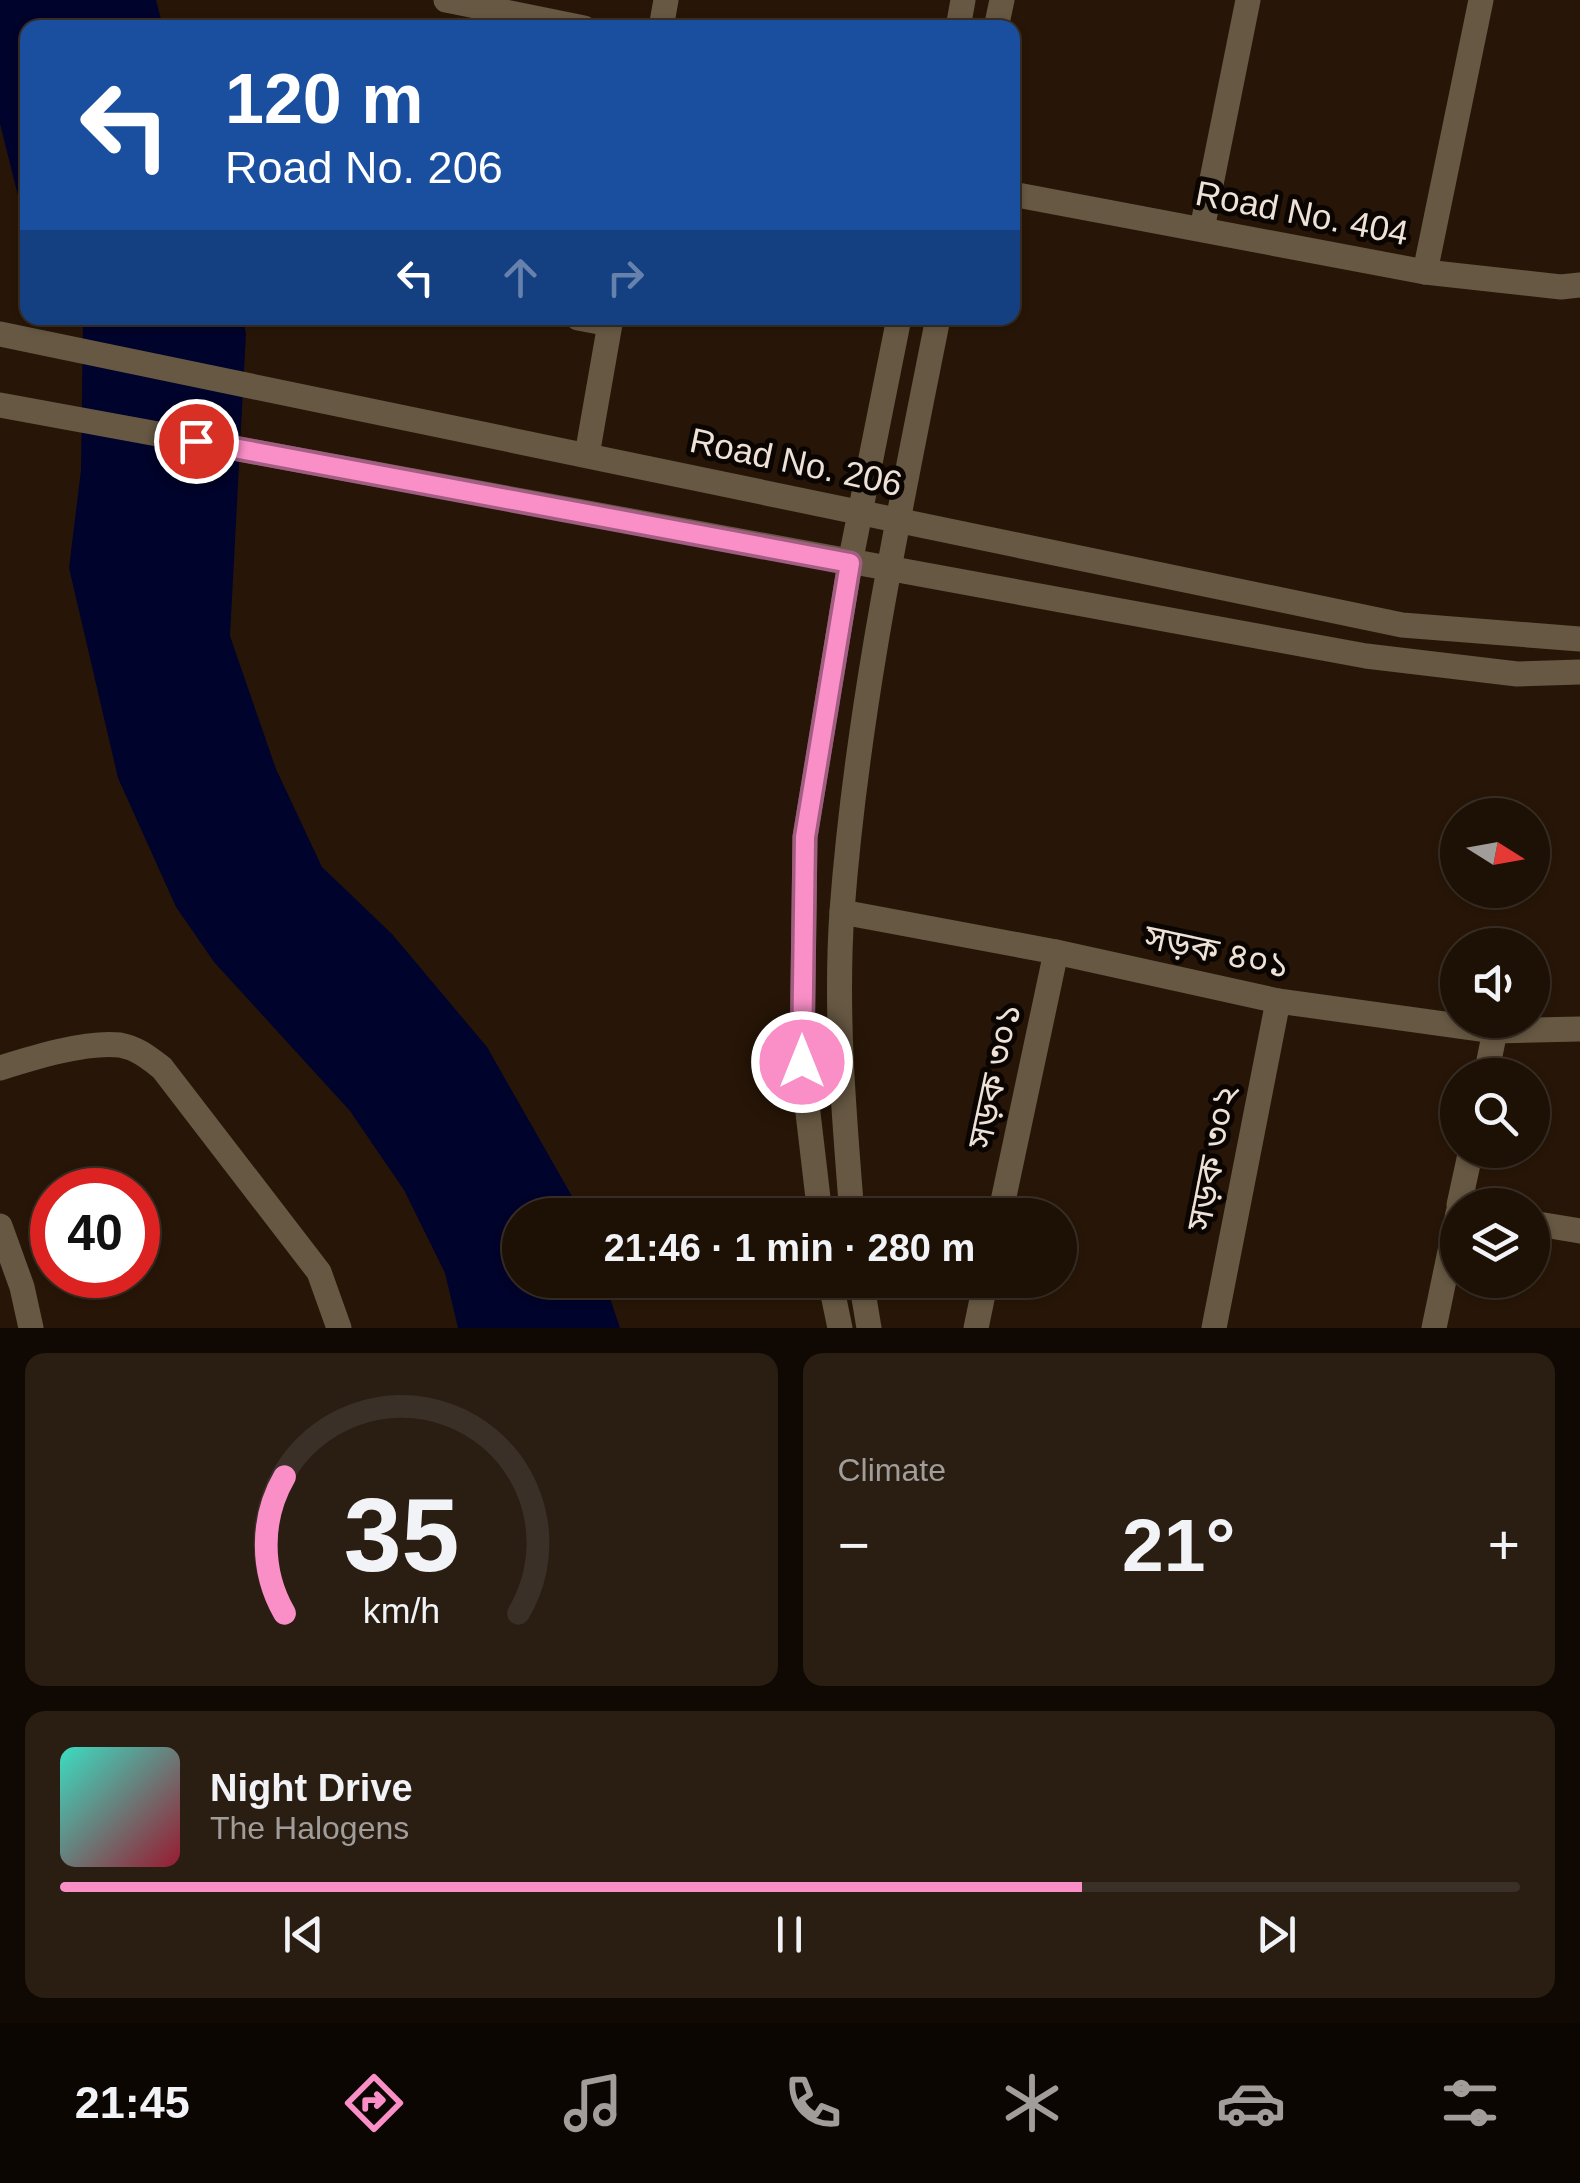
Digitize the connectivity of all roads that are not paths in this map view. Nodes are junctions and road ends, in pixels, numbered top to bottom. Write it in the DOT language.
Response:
graph roads {
  1 [pos="446,0"];
  2 [pos="1248,0"];
  3 [pos="1481,0"];
  4 [pos="545,20"];
  5 [pos="1020,195"];
  6 [pos="1202,229"];
  7 [pos="1424,272"];
  8 [pos="1580,285"];
  9 [pos="609,325"];
  10 [pos="898,325"];
  11 [pos="937,325"];
  12 [pos="6,335"];
  13 [pos="2,405"];
  14 [pos="587,455"];
  15 [pos="860,511"];
  16 [pos="898,519"];
  17 [pos="850,563"];
  18 [pos="886,570"];
  19 [pos="1580,638"];
  20 [pos="1580,672"];
  21 [pos="842,912"];
  22 [pos="1056,952"];
  23 [pos="1278,1001"];
  24 [pos="1440,1023"];
  25 [pos="1580,1028"];
  26 [pos="1550,1029"];
  27 [pos="0,1068"];
  28 [pos="818,1198"];
  29 [pos="851,1198"];
  30 [pos="1004,1198"];
  31 [pos="0,1226"];
  32 [pos="1550,1226"];
  33 [pos="1580,1231"];
  34 [pos="834,1298"];
  35 [pos="864,1298"];
  36 [pos="982,1298"];
  37 [pos="1440,1298"];
  38 [pos="31,1328"];
  39 [pos="339,1328"];
  40 [pos="840,1328"];
  41 [pos="869,1328"];
  42 [pos="976,1328"];
  43 [pos="1214,1328"];
  44 [pos="1434,1328"];
  1 -- 4 [label="street"];
  2 -- 6 [label="street"];
  3 -- 7 [label="street"];
  5 -- 6 [label="street, Road No. 404"];
  6 -- 7 [label="street, Road No. 404"];
  7 -- 8 [label="street, Road No. 404"];
  9 -- 14 [label="street"];
  10 -- 15 [label="street"];
  11 -- 16 [label="street"];
  12 -- 14 [label="street, Road No. 206"];
  13 -- 17 [label="street"];
  14 -- 15 [label="street, Road No. 206"];
  15 -- 16 [label="street, Road No. 206"];
  15 -- 17 [label="street"];
  16 -- 18 [label="street"];
  16 -- 19 [label="street, Road No. 206"];
  17 -- 18 [label="street"];
  17 -- 28 [label="street"];
  18 -- 20 [label="street"];
  18 -- 21 [label="street"];
  21 -- 22 [label="street, সড়ক ৪০১"];
  21 -- 29 [label="street"];
  22 -- 23 [label="street, সড়ক ৪০১"];
  22 -- 30 [label="street, সড়ক ৩০১"];
  23 -- 24 [label="street, সড়ক ৪০১"];
  23 -- 43 [label="street, সড়ক ৩০২"];
  25 -- 26 [label="street, সড়ক ৪০১"];
  27 -- 39 [label="street"];
  31 -- 38 [label="street"];
  32 -- 33 [label="street"];
  34 -- 40 [label="street"];
  35 -- 41 [label="street"];
  36 -- 42 [label="street"];
  37 -- 44 [label="street"];
}
